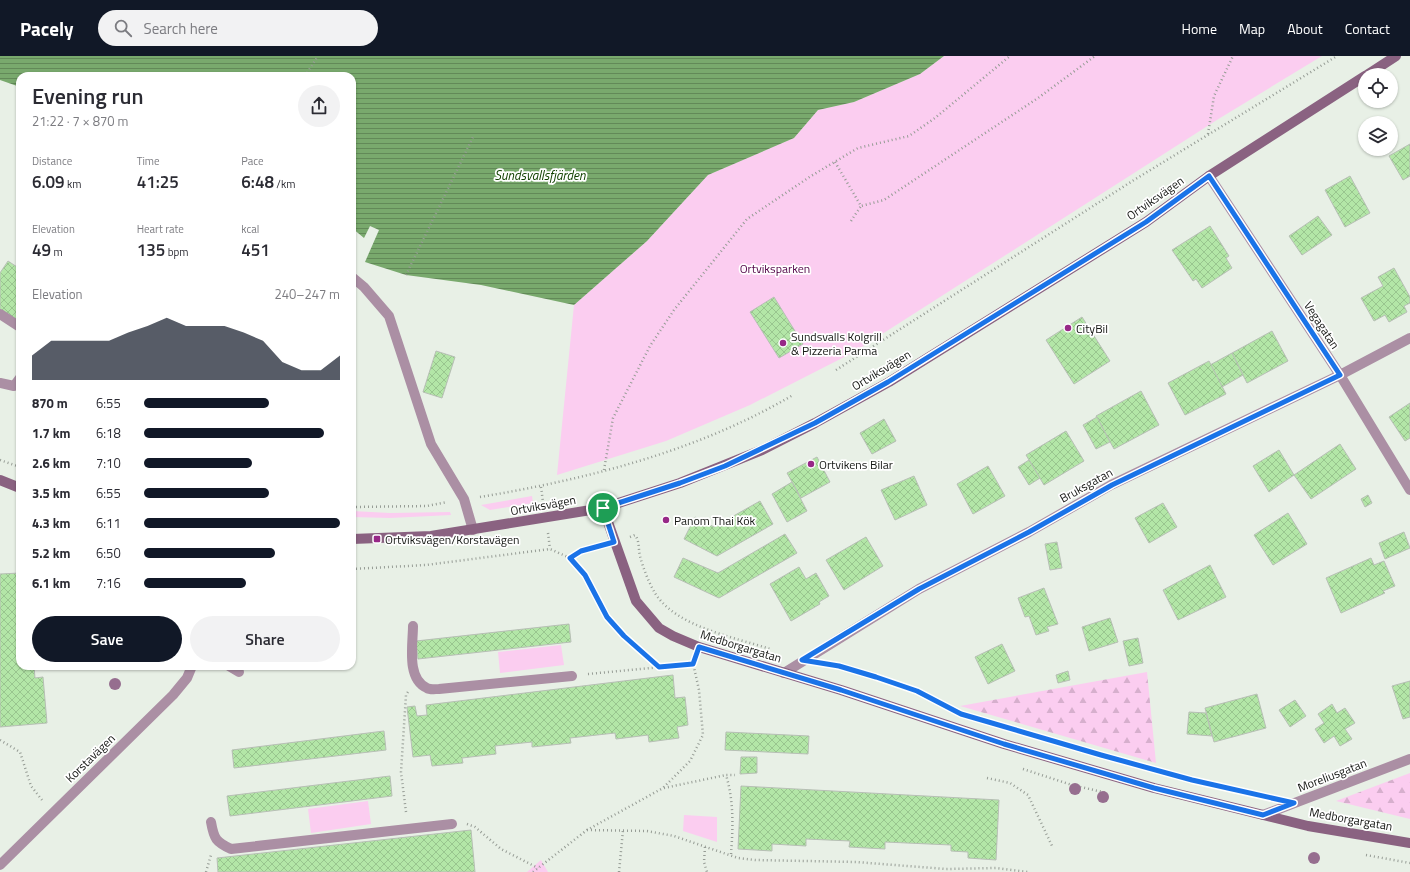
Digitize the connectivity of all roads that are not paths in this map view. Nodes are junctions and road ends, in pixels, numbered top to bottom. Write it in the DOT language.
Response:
graph roads {
  1 [pos="1396,56"];
  2 [pos="1378,68"];
  3 [pos="1358,81"];
  4 [pos="1209,176"];
  5 [pos="356,280"];
  6 [pos="0,314"];
  7 [pos="16,324"];
  8 [pos="1410,338"];
  9 [pos="1340,375"];
  10 [pos="0,383"];
  11 [pos="16,383"];
  12 [pos="0,480"];
  13 [pos="16,486"];
  14 [pos="1410,490"];
  15 [pos="603,508"];
  16 [pos="473,530"];
  17 [pos="356,539"];
  18 [pos="413,626"];
  19 [pos="190,670"];
  20 [pos="235,670"];
  21 [pos="238,672"];
  22 [pos="784,673"];
  23 [pos="572,676"];
  24 [pos="1410,759"];
  25 [pos="1263,815"];
  26 [pos="211,822"];
  27 [pos="452,824"];
  28 [pos="1410,843"];
  29 [pos="0,865"];
  1 -- 2 [label="street, Ortviksvägen"];
  3 -- 4 [label="street, Ortviksvägen"];
  4 -- 9 [label="street, Vegagatan"];
  4 -- 15 [label="street, Ortviksvägen"];
  5 -- 16 [label="street"];
  6 -- 7 [label="street"];
  8 -- 9 [label="street, Bruksgatan"];
  9 -- 14 [label="street, Vegagatan"];
  9 -- 22 [label="street, Bruksgatan"];
  10 -- 11 [label="street"];
  12 -- 13 [label="street"];
  15 -- 16 [label="street, Ortviksvägen"];
  15 -- 22 [label="street, Medborgargatan"];
  16 -- 17 [label="street, Ortviksvägen"];
  18 -- 23 [label="street"];
  19 -- 29 [label="street, Korstavägen"];
  20 -- 21 [label="street"];
  22 -- 25 [label="street, Medborgargatan"];
  24 -- 25 [label="street, Moreliusgatan"];
  25 -- 28 [label="street, Medborgargatan"];
  26 -- 27 [label="street"];
}
